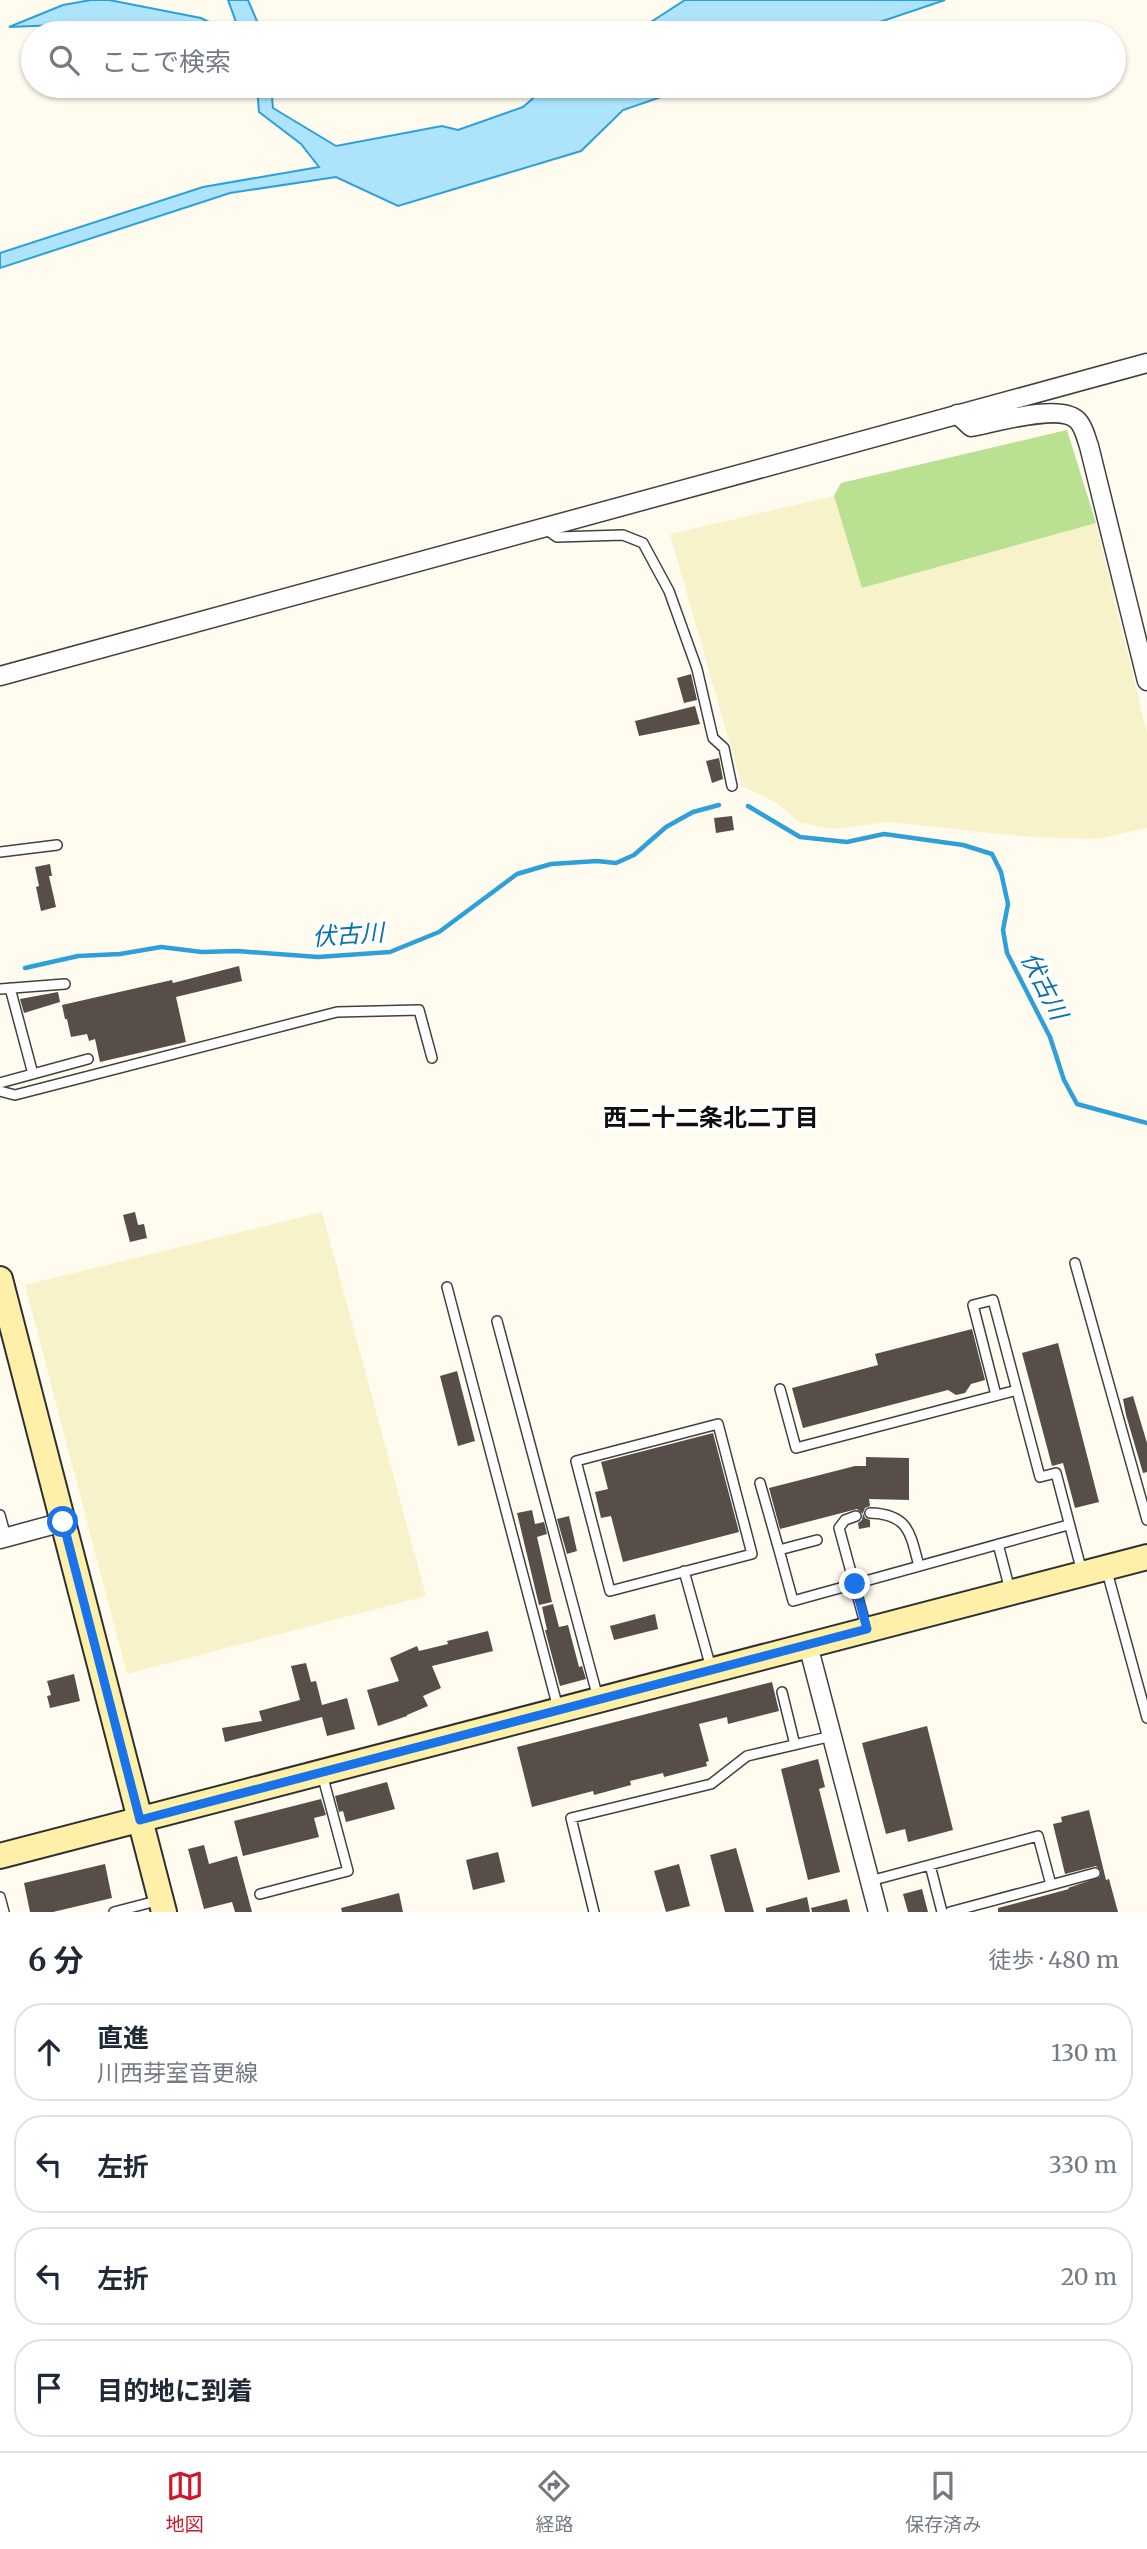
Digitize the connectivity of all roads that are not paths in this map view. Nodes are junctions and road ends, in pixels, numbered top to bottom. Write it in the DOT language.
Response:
graph roads {
  1 [pos="1147,363"];
  2 [pos="957,414"];
  3 [pos="543,527"];
  4 [pos="0,677"];
  5 [pos="1147,681"];
  6 [pos="732,786"];
  7 [pos="57,845"];
  8 [pos="0,852"];
  9 [pos="65,984"];
  10 [pos="5,988"];
  11 [pos="432,1058"];
  12 [pos="88,1059"];
  13 [pos="33,1074"];
  14 [pos="0,1083"];
  15 [pos="0,1091"];
  16 [pos="1075,1263"];
  17 [pos="0,1279"];
  18 [pos="447,1287"];
  19 [pos="497,1321"];
  20 [pos="780,1389"];
  21 [pos="1017,1390"];
  22 [pos="996,1395"];
  23 [pos="760,1483"];
  24 [pos="870,1513"];
  25 [pos="0,1515"];
  26 [pos="856,1516"];
  27 [pos="1147,1520"];
  28 [pos="63,1522"];
  29 [pos="1069,1525"];
  30 [pos="3,1538"];
  31 [pos="817,1540"];
  32 [pos="998,1545"];
  33 [pos="779,1550"];
  34 [pos="1147,1557"];
  35 [pos="919,1566"];
  36 [pos="1094,1570"];
  37 [pos="684,1572"];
  38 [pos="855,1584"];
  39 [pos="1011,1592"];
  40 [pos="867,1629"];
  41 [pos="808,1645"];
  42 [pos="712,1670"];
  43 [pos="782,1692"];
  44 [pos="599,1700"];
  45 [pos="558,1711"];
  46 [pos="1147,1718"];
  47 [pos="832,1736"];
  48 [pos="795,1745"];
  49 [pos="322,1772"];
  50 [pos="140,1820"];
  51 [pos="0,1856"];
  52 [pos="930,1865"];
  53 [pos="1095,1873"];
  54 [pos="870,1881"];
  55 [pos="1051,1885"];
  56 [pos="260,1894"];
  57 [pos="0,1897"];
  58 [pos="162,1906"];
  59 [pos="4,1912"];
  60 [pos="114,1912"];
  61 [pos="594,1912"];
  62 [pos="878,1912"];
  63 [pos="942,1912"];
  64 [pos="950,1912"];
  1 -- 2 [label="street"];
  2 -- 3 [label="street"];
  2 -- 5 [label="street"];
  3 -- 4 [label="street"];
  3 -- 6 [label="lane"];
  7 -- 8 [label="lane"];
  9 -- 10 [label="lane"];
  10 -- 13 [label="lane"];
  11 -- 15 [label="lane"];
  12 -- 13 [label="lane"];
  13 -- 14 [label="lane"];
  16 -- 27 [label="lane"];
  17 -- 28 [label="street"];
  18 -- 45 [label="lane"];
  19 -- 44 [label="lane"];
  20 -- 22 [label="lane"];
  21 -- 22 [label="lane"];
  21 -- 22 [label="lane"];
  21 -- 29 [label="lane"];
  23 -- 33 [label="lane"];
  24 -- 35 [label="lane"];
  25 -- 30 [label="lane"];
  26 -- 38 [label="lane"];
  28 -- 30 [label="street"];
  28 -- 50 [label="street"];
  29 -- 32 [label="lane"];
  29 -- 36 [label="lane"];
  31 -- 33 [label="lane"];
  32 -- 35 [label="lane"];
  32 -- 39 [label="lane"];
  33 -- 38 [label="lane"];
  34 -- 36 [label="street"];
  35 -- 38 [label="lane"];
  36 -- 39 [label="street"];
  36 -- 46 [label="lane"];
  37 -- 37 [label="lane"];
  37 -- 42 [label="lane"];
  38 -- 40 [label="lane"];
  39 -- 40 [label="street"];
  40 -- 41 [label="street"];
  41 -- 42 [label="street"];
  41 -- 47 [label="street"];
  42 -- 44 [label="street"];
  43 -- 48 [label="lane"];
  44 -- 45 [label="street"];
  45 -- 49 [label="street"];
  47 -- 48 [label="lane"];
  47 -- 54 [label="street"];
  48 -- 61 [label="lane"];
  49 -- 50 [label="street"];
  49 -- 56 [label="lane"];
  50 -- 51 [label="street"];
  50 -- 58 [label="street"];
  52 -- 54 [label="lane"];
  52 -- 55 [label="lane"];
  52 -- 63 [label="lane"];
  53 -- 55 [label="lane"];
  54 -- 62 [label="street"];
  55 -- 64 [label="lane"];
  57 -- 59 [label="lane"];
  58 -- 60 [label="lane"];
}
